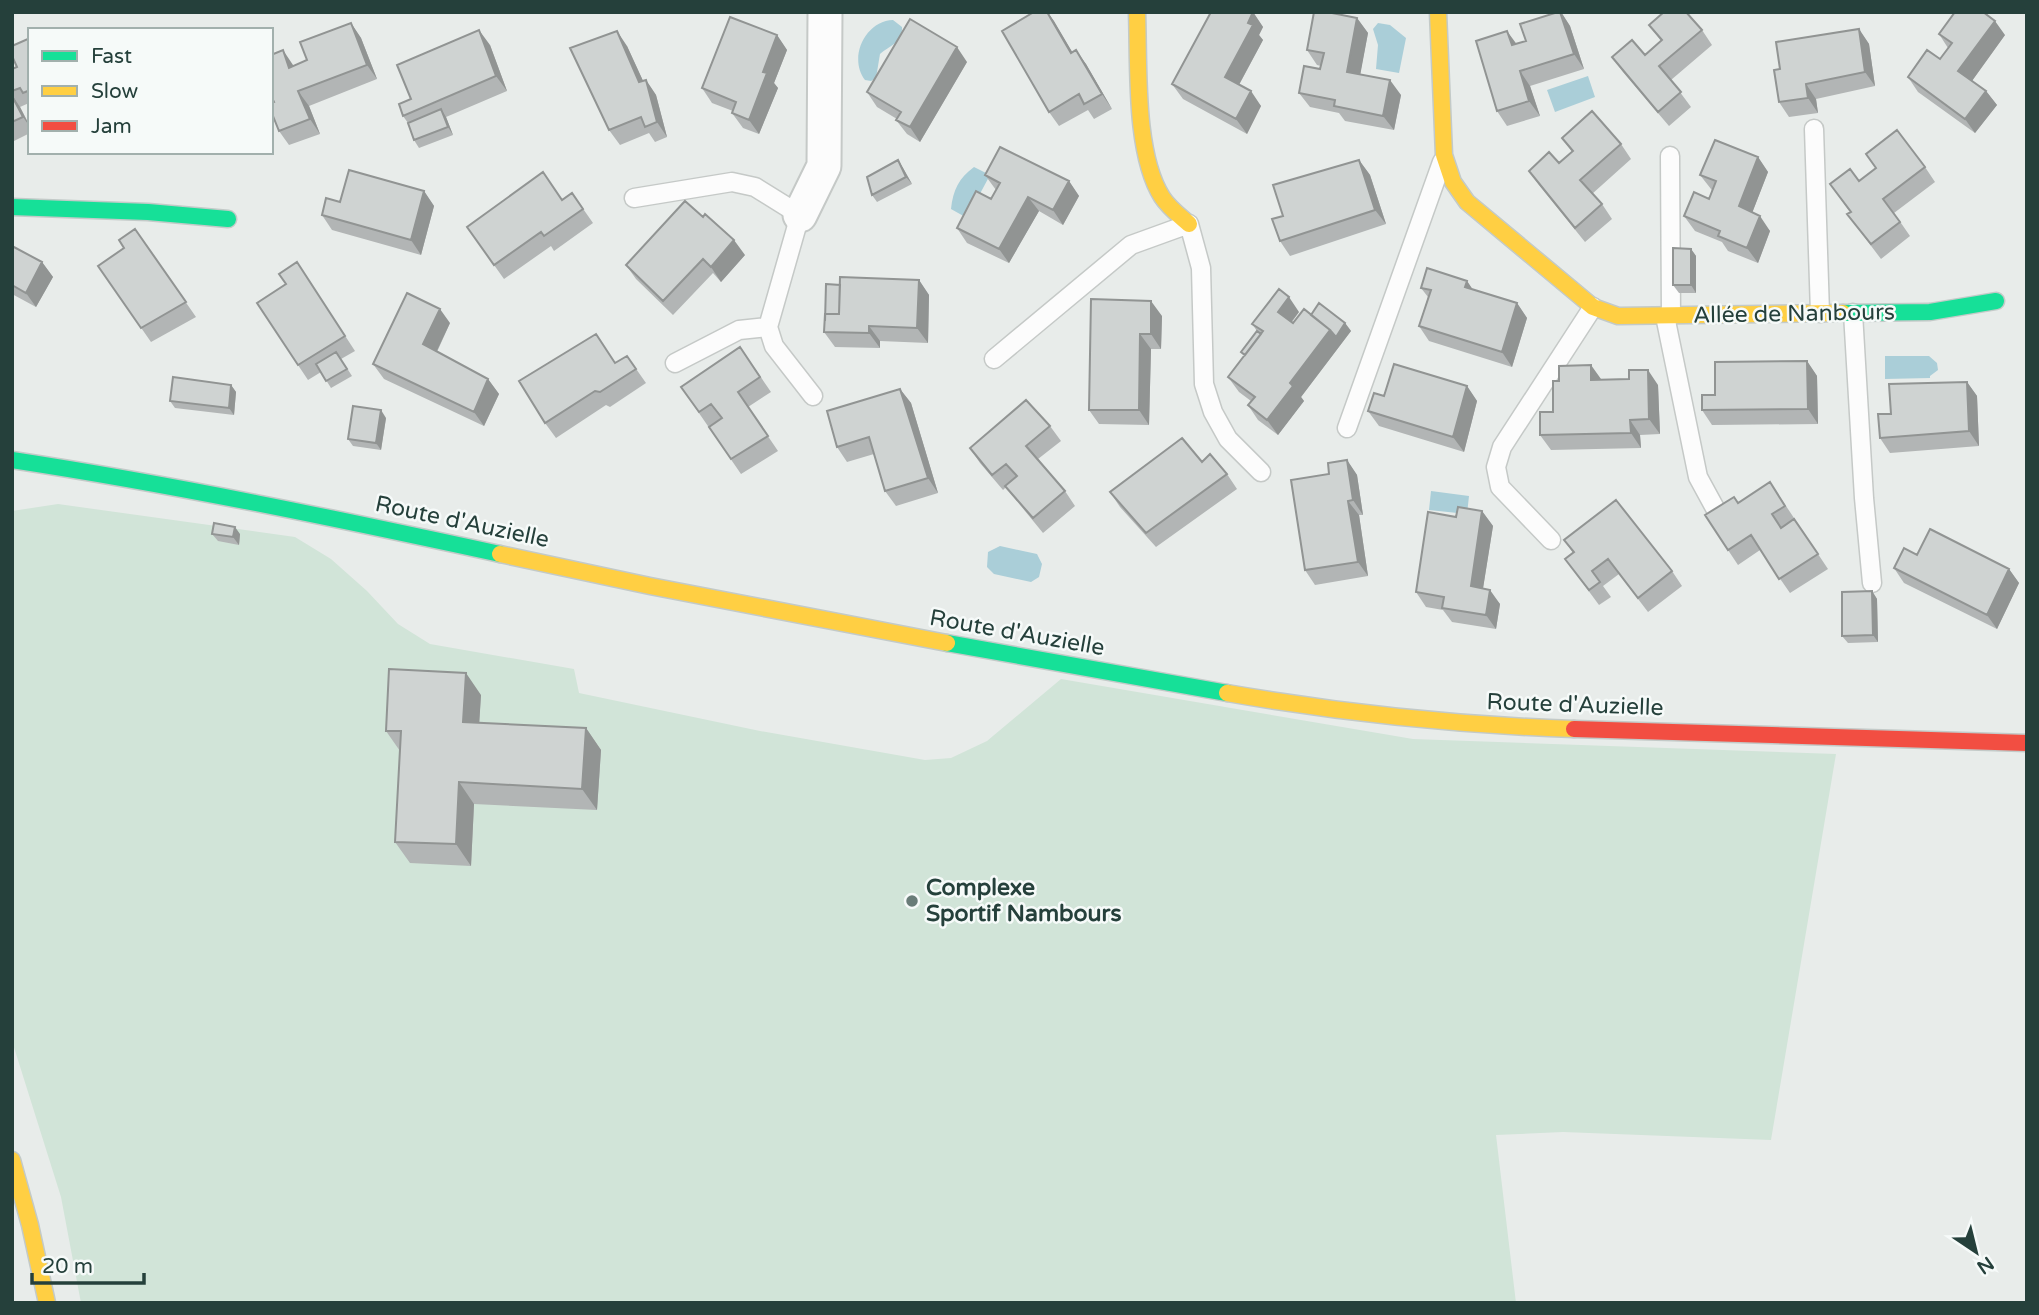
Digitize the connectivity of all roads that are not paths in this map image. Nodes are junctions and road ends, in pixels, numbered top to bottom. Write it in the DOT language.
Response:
graph roads {
  1 [pos="825,12"];
  2 [pos="1137,12"];
  3 [pos="1438,12"];
  4 [pos="1814,129"];
  5 [pos="1444,155"];
  6 [pos="1670,156"];
  7 [pos="634,198"];
  8 [pos="12,207"];
  9 [pos="800,215"];
  10 [pos="228,219"];
  11 [pos="1189,224"];
  12 [pos="1996,301"];
  13 [pos="1593,307"];
  14 [pos="1820,313"];
  15 [pos="1853,313"];
  16 [pos="1668,316"];
  17 [pos="768,327"];
  18 [pos="994,359"];
  19 [pos="675,363"];
  20 [pos="813,396"];
  21 [pos="1347,428"];
  22 [pos="12,460"];
  23 [pos="1261,472"];
  24 [pos="1716,510"];
  25 [pos="1551,540"];
  26 [pos="1872,583"];
  27 [pos="2027,743"];
  28 [pos="12,1160"];
  29 [pos="47,1303"];
  1 -- 9 [label="street"];
  2 -- 11 [label="street"];
  3 -- 5 [label="street, Allée de Nanbours"];
  4 -- 14 [label="lane"];
  5 -- 13 [label="street, Allée de Nanbours"];
  5 -- 21 [label="lane, Allée de Nanbours"];
  6 -- 16 [label="lane"];
  7 -- 9 [label="lane"];
  8 -- 10 [label="street"];
  9 -- 17 [label="lane"];
  11 -- 18 [label="lane"];
  11 -- 23 [label="lane"];
  12 -- 15 [label="street, Allée de Nanbours"];
  13 -- 16 [label="street, Allée de Nanbours"];
  13 -- 25 [label="lane"];
  14 -- 15 [label="street, Allée de Nanbours"];
  14 -- 16 [label="street, Allée de Nanbours"];
  15 -- 26 [label="lane"];
  16 -- 24 [label="lane"];
  17 -- 19 [label="lane"];
  17 -- 20 [label="lane"];
  22 -- 27 [label="street, Route d'Auzielle"];
  28 -- 29 [label="street"];
}
